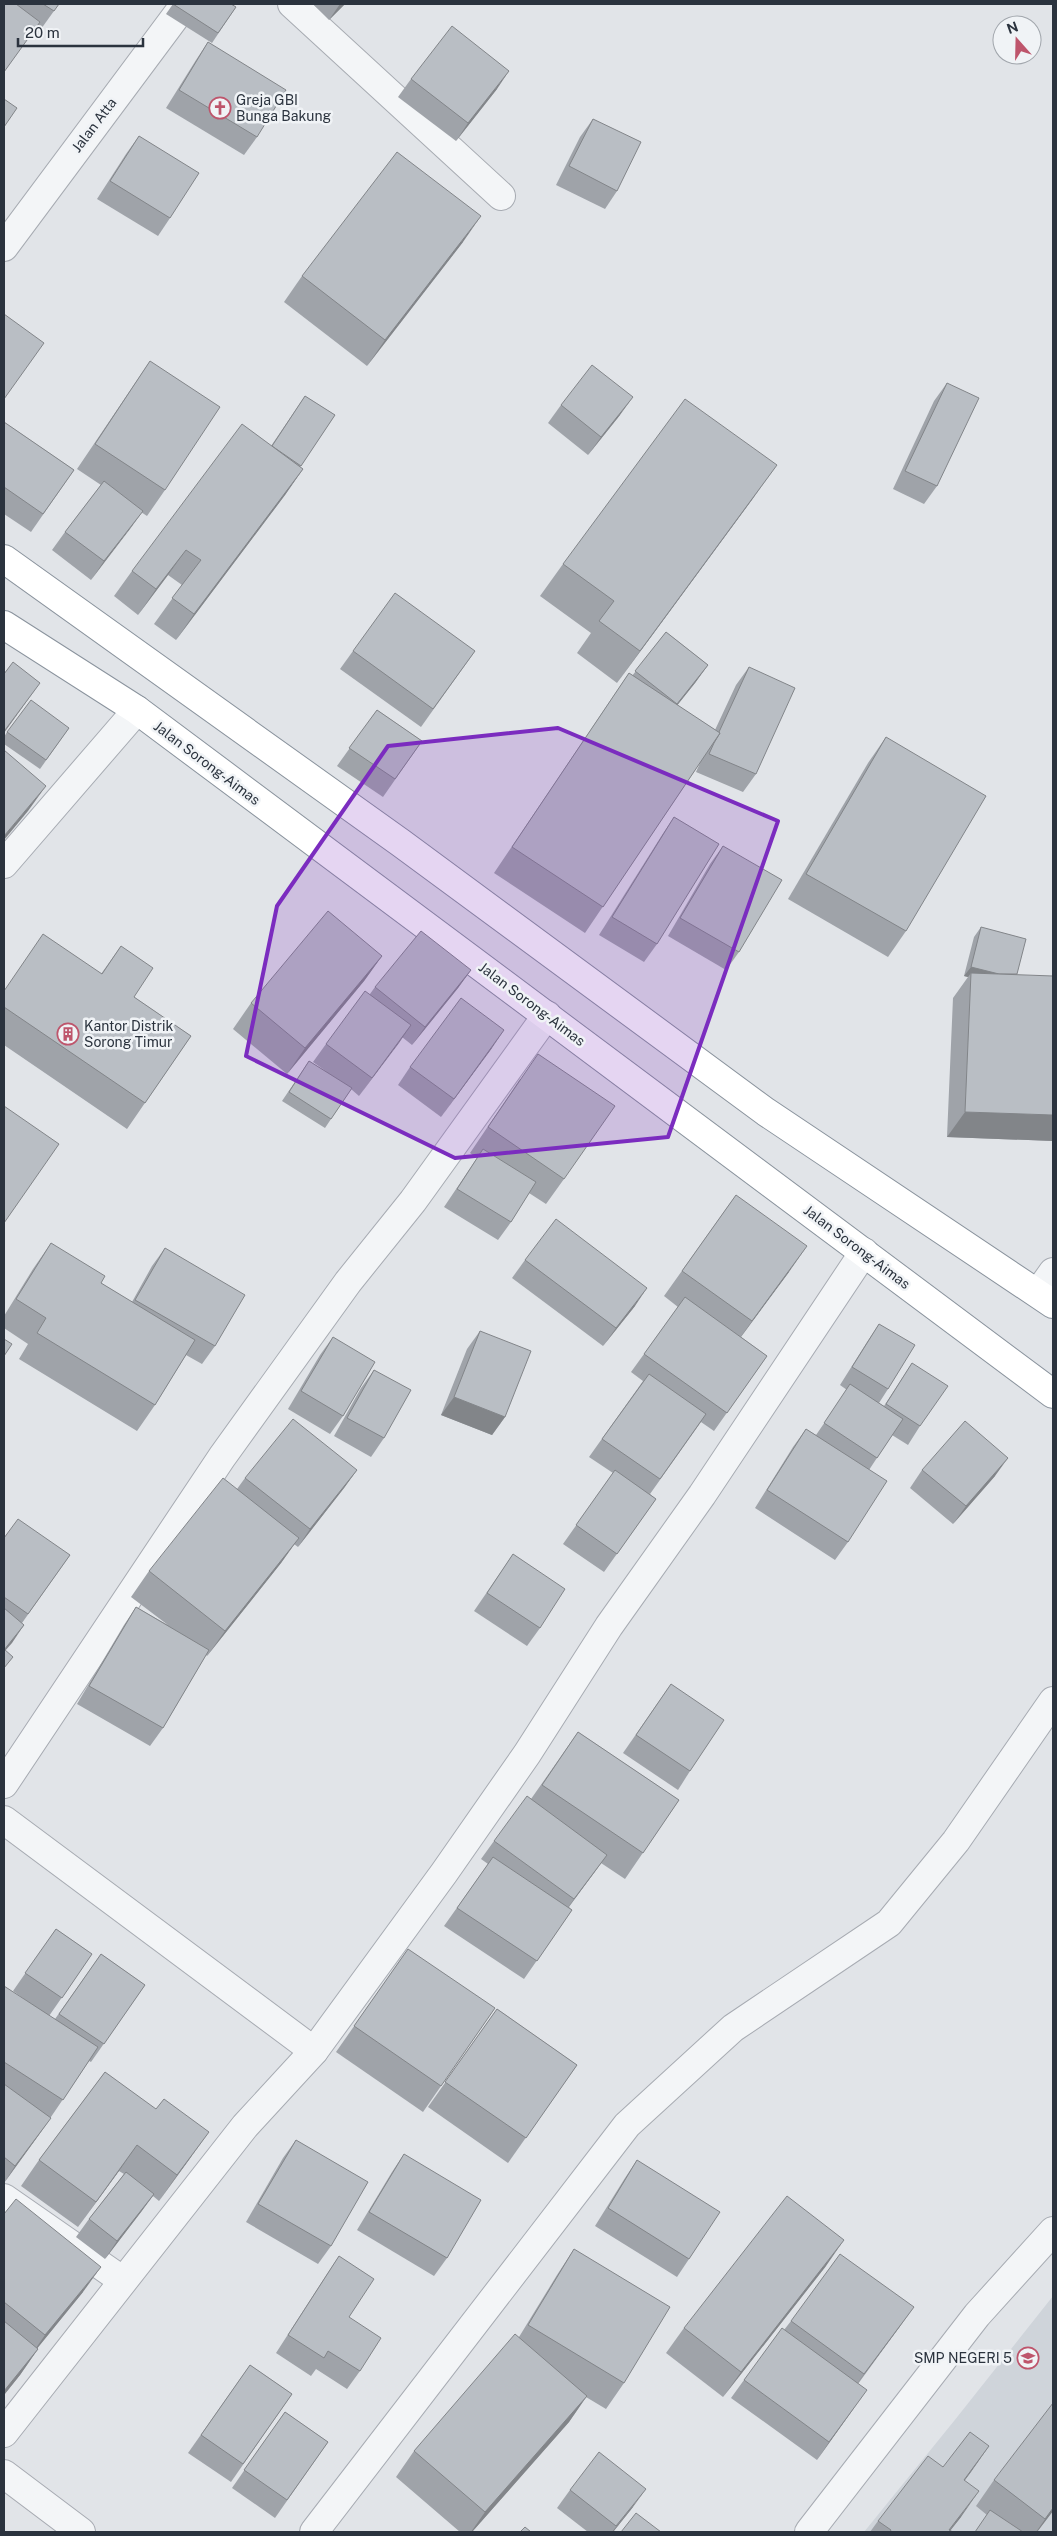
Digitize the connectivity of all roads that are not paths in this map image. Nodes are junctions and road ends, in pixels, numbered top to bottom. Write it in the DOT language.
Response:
graph roads {
  1 [pos="185,4"];
  2 [pos="292,4"];
  3 [pos="501,196"];
  4 [pos="4,247"];
  5 [pos="4,559"];
  6 [pos="4,625"];
  7 [pos="137,710"];
  8 [pos="4,864"];
  9 [pos="547,1015"];
  10 [pos="864,1252"];
  11 [pos="1048,1290"];
  12 [pos="1053,1394"];
  13 [pos="1053,1701"];
  14 [pos="4,1784"];
  15 [pos="4,1820"];
  16 [pos="314,2051"];
  17 [pos="4,2198"];
  18 [pos="1053,2231"];
  19 [pos="122,2280"];
  20 [pos="4,2434"];
  21 [pos="4,2474"];
  22 [pos="81,2532"];
  23 [pos="314,2532"];
  24 [pos="809,2532"];
  1 -- 4 [label="street, Jalan Atta"];
  2 -- 3 [label="street"];
  5 -- 11 [label="highway"];
  6 -- 7 [label="highway, Jalan Sorong-Aimas"];
  7 -- 8 [label="street"];
  7 -- 9 [label="highway, Jalan Sorong-Aimas"];
  9 -- 10 [label="highway, Jalan Sorong-Aimas"];
  9 -- 14 [label="street"];
  10 -- 12 [label="highway, Jalan Sorong-Aimas"];
  10 -- 16 [label="street"];
  13 -- 23 [label="street"];
  15 -- 16 [label="street"];
  16 -- 19 [label="street"];
  17 -- 19 [label="street"];
  18 -- 24 [label="street"];
  19 -- 20 [label="street"];
  21 -- 22 [label="street"];
}
